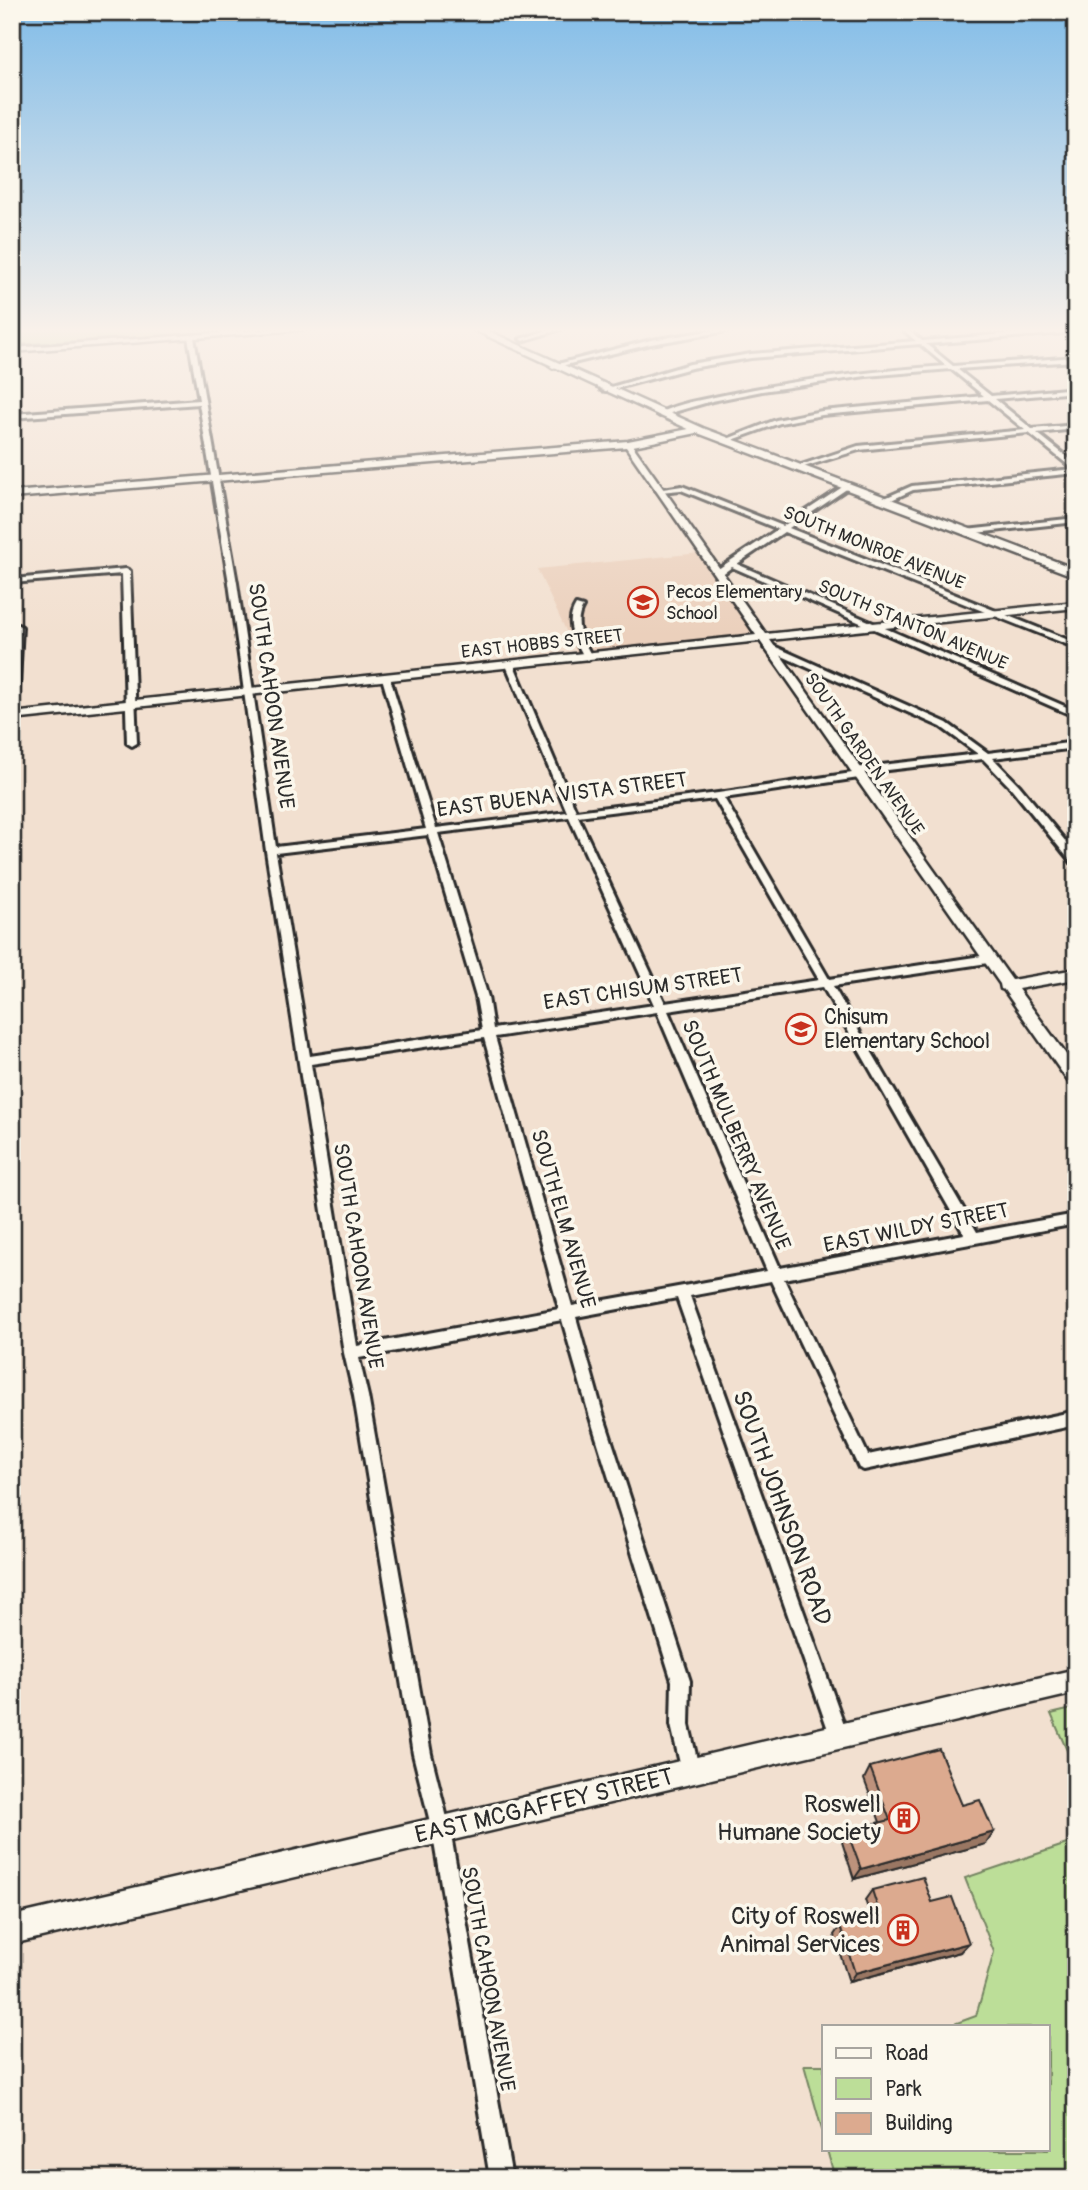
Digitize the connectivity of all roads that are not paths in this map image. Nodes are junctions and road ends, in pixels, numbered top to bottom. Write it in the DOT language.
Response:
graph roads {
  1 [pos="207,430"];
  2 [pos="699,430"];
  3 [pos="750,430"];
  4 [pos="1039,430"];
  5 [pos="1030,431"];
  6 [pos="724,441"];
  7 [pos="628,444"];
  8 [pos="795,468"];
  9 [pos="1076,470"];
  10 [pos="215,478"];
  11 [pos="846,487"];
  12 [pos="660,491"];
  13 [pos="12,495"];
  14 [pos="882,501"];
  15 [pos="1076,520"];
  16 [pos="784,529"];
  17 [pos="966,532"];
  18 [pos="734,565"];
  19 [pos="126,571"];
  20 [pos="718,573"];
  21 [pos="1076,573"];
  22 [pos="12,581"];
  23 [pos="1076,605"];
  24 [pos="579,607"];
  25 [pos="994,614"];
  26 [pos="875,626"];
  27 [pos="15,628"];
  28 [pos="765,642"];
  29 [pos="1076,646"];
  30 [pos="588,657"];
  31 [pos="510,665"];
  32 [pos="386,678"];
  33 [pos="249,692"];
  34 [pos="130,705"];
  35 [pos="1076,713"];
  36 [pos="12,718"];
  37 [pos="132,743"];
  38 [pos="1076,745"];
  39 [pos="988,755"];
  40 [pos="857,773"];
  41 [pos="718,796"];
  42 [pos="572,813"];
  43 [pos="432,829"];
  44 [pos="271,851"];
  45 [pos="1076,861"];
  46 [pos="988,959"];
  47 [pos="1076,974"];
  48 [pos="827,983"];
  49 [pos="1006,986"];
  50 [pos="660,1007"];
  51 [pos="488,1033"];
  52 [pos="304,1061"];
  53 [pos="1076,1080"];
  54 [pos="1076,1219"];
  55 [pos="973,1238"];
  56 [pos="776,1276"];
  57 [pos="682,1293"];
  58 [pos="567,1313"];
  59 [pos="351,1353"];
  60 [pos="1076,1418"];
  61 [pos="1076,1681"];
  62 [pos="840,1738"];
  63 [pos="691,1772"];
  64 [pos="441,1830"];
  65 [pos="12,1930"];
  66 [pos="500,2178"];
  1 -- 10 [label="street, SOUTH CAHOON AVENUE"];
  2 -- 6 [label="main road"];
  2 -- 7 [label="street"];
  3 -- 6 [label="street"];
  4 -- 5 [label="street"];
  5 -- 8 [label="street"];
  5 -- 9 [label="street"];
  6 -- 8 [label="main road"];
  7 -- 10 [label="street"];
  7 -- 12 [label="street, SOUTH GARDEN AVENUE"];
  8 -- 11 [label="main road"];
  9 -- 14 [label="street"];
  10 -- 13 [label="street"];
  10 -- 33 [label="street, SOUTH CAHOON AVENUE"];
  11 -- 14 [label="main road"];
  11 -- 16 [label="street"];
  12 -- 16 [label="street, SOUTH MONROE AVENUE"];
  12 -- 20 [label="street, SOUTH GARDEN AVENUE"];
  14 -- 17 [label="main road"];
  15 -- 17 [label="street"];
  16 -- 18 [label="street"];
  16 -- 25 [label="street, SOUTH MONROE AVENUE"];
  17 -- 21 [label="main road"];
  18 -- 20 [label="street"];
  18 -- 26 [label="street, SOUTH STANTON AVENUE"];
  19 -- 22 [label="street"];
  19 -- 34 [label="street"];
  20 -- 28 [label="street, SOUTH GARDEN AVENUE"];
  23 -- 25 [label="street, EAST HOBBS STREET"];
  24 -- 30 [label="street"];
  25 -- 26 [label="street, EAST HOBBS STREET"];
  25 -- 29 [label="street, SOUTH MONROE AVENUE"];
  26 -- 28 [label="street, EAST HOBBS STREET"];
  26 -- 35 [label="street, SOUTH STANTON AVENUE"];
  27 -- 36 [label="street"];
  28 -- 30 [label="street, EAST HOBBS STREET"];
  28 -- 39 [label="street"];
  28 -- 40 [label="street, SOUTH GARDEN AVENUE"];
  30 -- 31 [label="street, EAST HOBBS STREET"];
  31 -- 32 [label="street, EAST HOBBS STREET"];
  31 -- 42 [label="street, SOUTH MULBERRY AVENUE"];
  32 -- 33 [label="street, EAST HOBBS STREET"];
  32 -- 43 [label="street, SOUTH ELM AVENUE"];
  33 -- 34 [label="street, EAST HOBBS STREET"];
  33 -- 44 [label="street, SOUTH CAHOON AVENUE"];
  34 -- 36 [label="street, EAST HOBBS STREET"];
  34 -- 37 [label="street"];
  38 -- 39 [label="street, EAST BUENA VISTA STREET"];
  39 -- 40 [label="street, EAST BUENA VISTA STREET"];
  39 -- 45 [label="street"];
  40 -- 41 [label="street, EAST BUENA VISTA STREET"];
  40 -- 46 [label="street, SOUTH GARDEN AVENUE"];
  41 -- 42 [label="street, EAST BUENA VISTA STREET"];
  41 -- 48 [label="street"];
  42 -- 43 [label="street, EAST BUENA VISTA STREET"];
  42 -- 50 [label="street, SOUTH MULBERRY AVENUE"];
  43 -- 44 [label="street, EAST BUENA VISTA STREET"];
  43 -- 51 [label="street, SOUTH ELM AVENUE"];
  44 -- 52 [label="street, SOUTH CAHOON AVENUE"];
  46 -- 48 [label="street, EAST CHISUM STREET"];
  46 -- 49 [label="street, SOUTH GARDEN AVENUE"];
  47 -- 49 [label="street"];
  48 -- 50 [label="street, EAST CHISUM STREET"];
  48 -- 55 [label="street"];
  49 -- 53 [label="street, SOUTH GARDEN AVENUE"];
  50 -- 51 [label="street, EAST CHISUM STREET"];
  50 -- 56 [label="street, SOUTH MULBERRY AVENUE"];
  51 -- 52 [label="street, EAST CHISUM STREET"];
  51 -- 58 [label="street, SOUTH ELM AVENUE"];
  52 -- 59 [label="street, SOUTH CAHOON AVENUE"];
  54 -- 55 [label="street, EAST WILDY STREET"];
  55 -- 56 [label="street, EAST WILDY STREET"];
  56 -- 57 [label="street, EAST WILDY STREET"];
  56 -- 60 [label="street, SOUTH MULBERRY AVENUE"];
  57 -- 58 [label="street, EAST WILDY STREET"];
  57 -- 62 [label="street, SOUTH JOHNSON ROAD"];
  58 -- 59 [label="street, EAST WILDY STREET"];
  58 -- 63 [label="street, SOUTH ELM AVENUE"];
  59 -- 64 [label="street, SOUTH CAHOON AVENUE"];
  61 -- 62 [label="main road, EAST MCGAFFEY STREET"];
  62 -- 63 [label="main road, EAST MCGAFFEY STREET"];
  63 -- 64 [label="main road, EAST MCGAFFEY STREET"];
  64 -- 65 [label="main road, EAST MCGAFFEY STREET"];
  64 -- 66 [label="street, SOUTH CAHOON AVENUE"];
}
